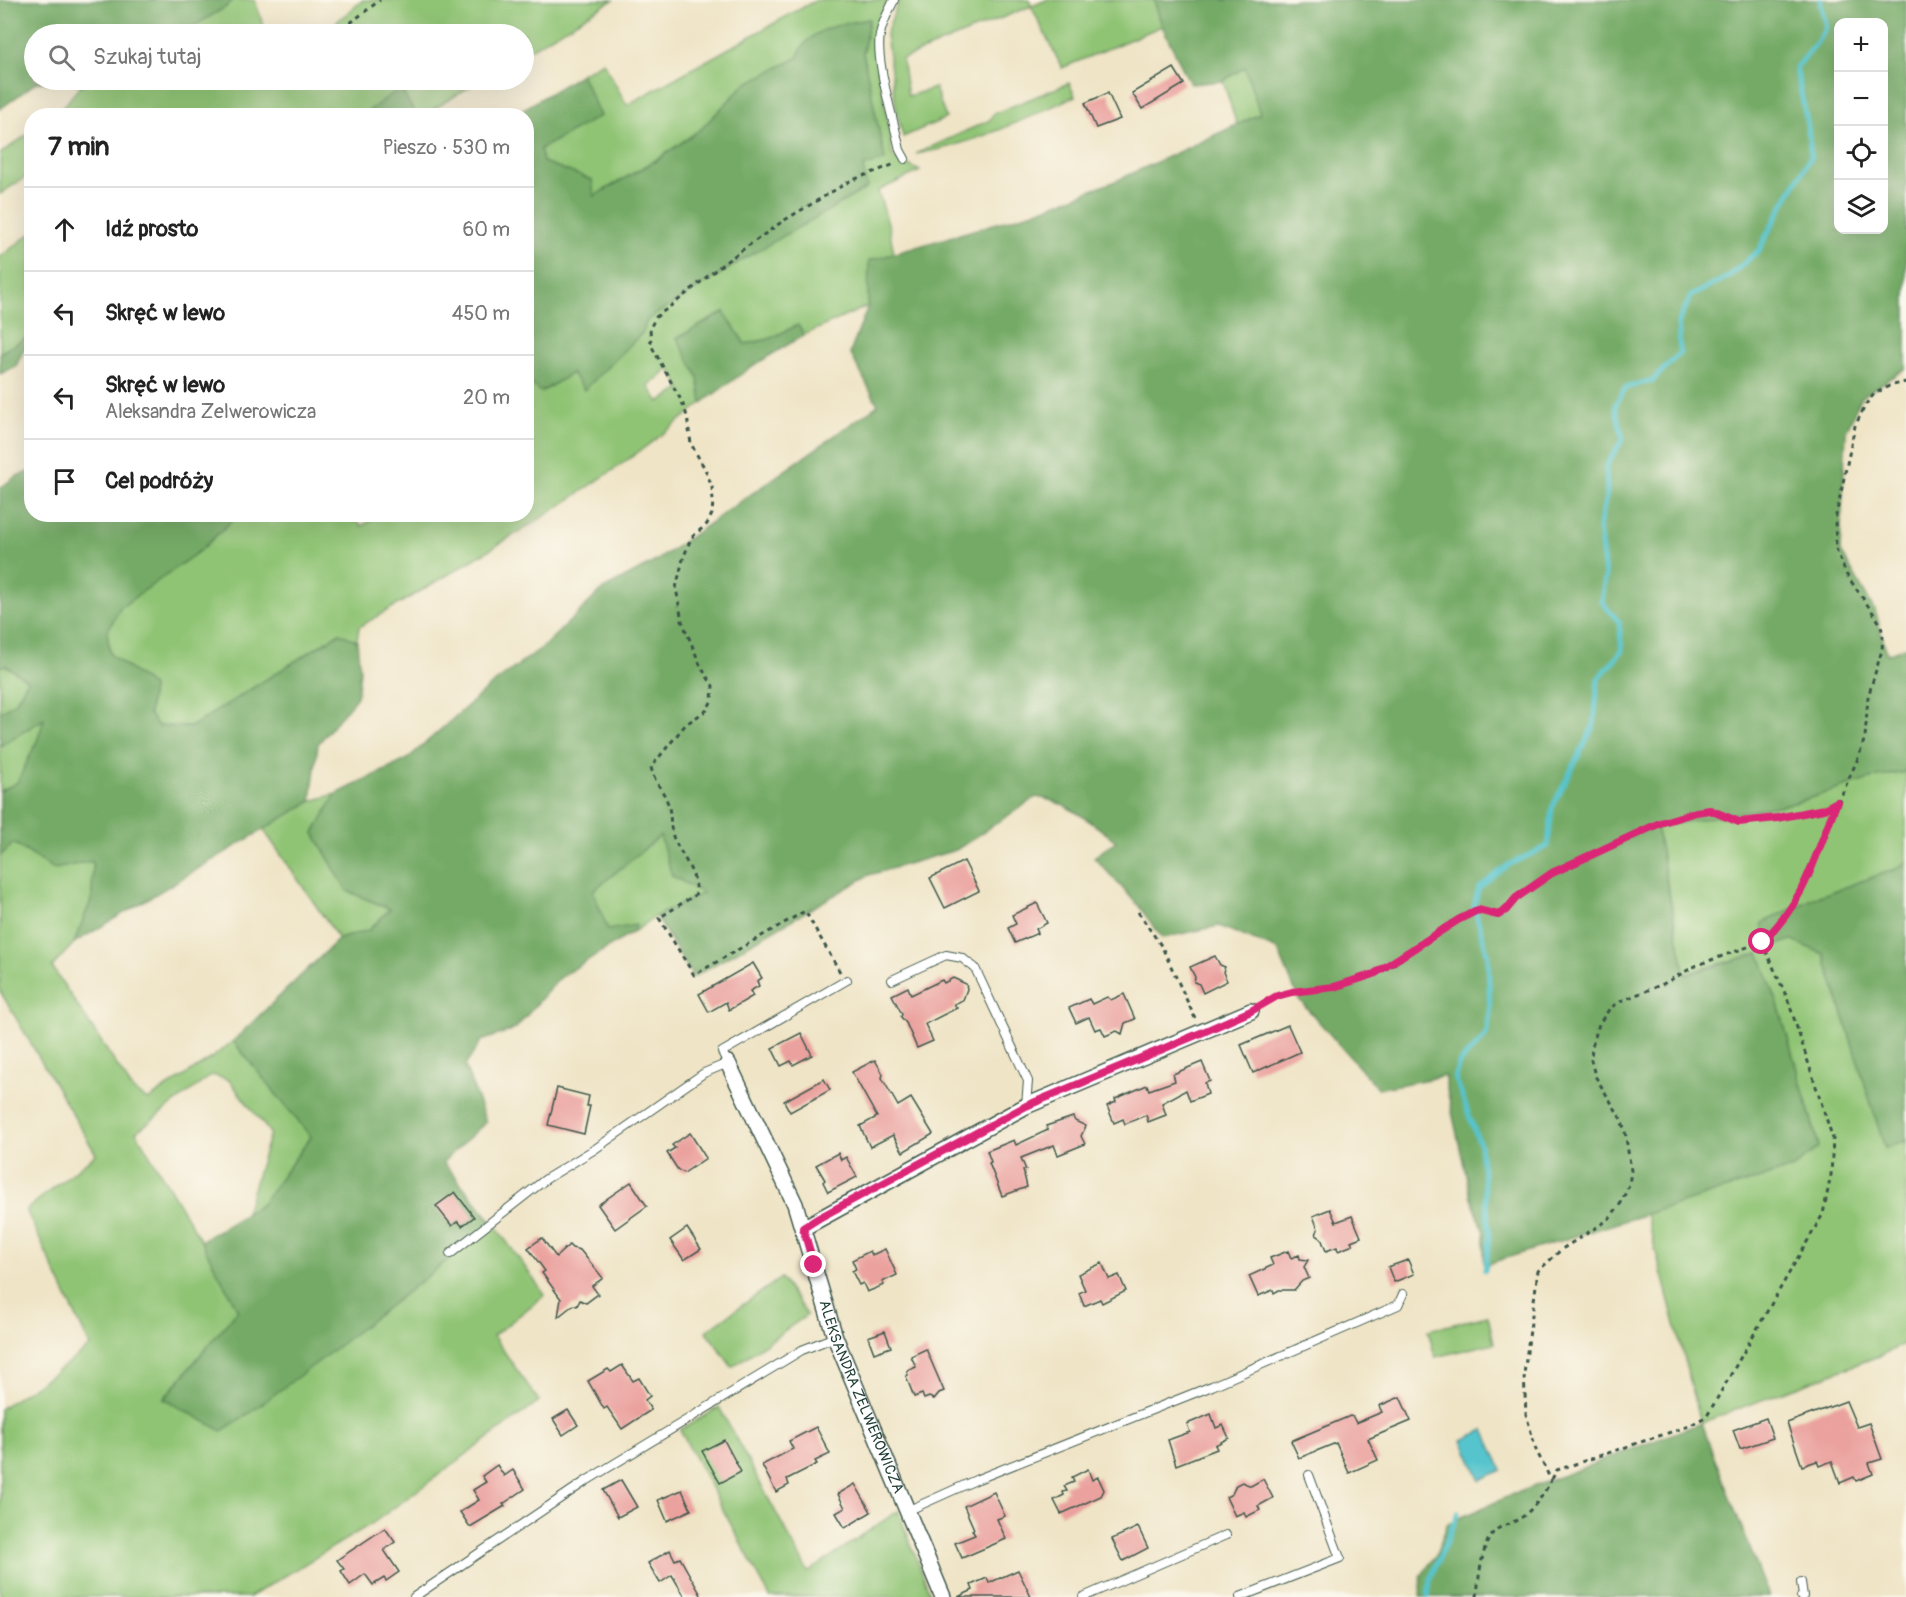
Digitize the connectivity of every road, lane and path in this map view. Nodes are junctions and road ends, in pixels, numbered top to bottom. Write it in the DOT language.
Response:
graph roads {
  1 [pos="380,0"];
  2 [pos="894,0"];
  3 [pos="349,24"];
  4 [pos="905,159"];
  5 [pos="1906,382"];
  6 [pos="1837,802"];
  7 [pos="1138,912"];
  8 [pos="1762,942"];
  9 [pos="847,980"];
  10 [pos="892,980"];
  11 [pos="1251,1011"];
  12 [pos="1201,1033"];
  13 [pos="728,1063"];
  14 [pos="1026,1106"];
  15 [pos="803,1228"];
  16 [pos="450,1254"];
  17 [pos="1403,1293"];
  18 [pos="835,1336"];
  19 [pos="1309,1475"];
  20 [pos="1551,1480"];
  21 [pos="907,1511"];
  22 [pos="1226,1535"];
  23 [pos="1801,1582"];
  24 [pos="414,1597"];
  25 [pos="943,1597"];
  26 [pos="1083,1597"];
  27 [pos="1240,1597"];
  28 [pos="1478,1597"];
  29 [pos="1801,1597"];
  1 -- 3 [label="path"];
  2 -- 4 [label="lane"];
  4 -- 9 [label="path"];
  5 -- 6 [label="path"];
  6 -- 8 [label="path"];
  6 -- 11 [label="path"];
  7 -- 12 [label="path"];
  8 -- 20 [label="path"];
  8 -- 20 [label="path"];
  9 -- 13 [label="lane"];
  10 -- 14 [label="lane"];
  11 -- 12 [label="street"];
  12 -- 14 [label="street"];
  13 -- 15 [label="street, ALEKSANDRA ZELWEROWICZA"];
  13 -- 16 [label="lane"];
  14 -- 15 [label="street"];
  15 -- 18 [label="street, ALEKSANDRA ZELWEROWICZA"];
  17 -- 21 [label="lane"];
  18 -- 21 [label="street, ALEKSANDRA ZELWEROWICZA"];
  18 -- 24 [label="lane"];
  19 -- 27 [label="lane"];
  20 -- 28 [label="path"];
  21 -- 25 [label="street, ALEKSANDRA ZELWEROWICZA"];
  22 -- 26 [label="lane"];
  23 -- 29 [label="lane"];
}
